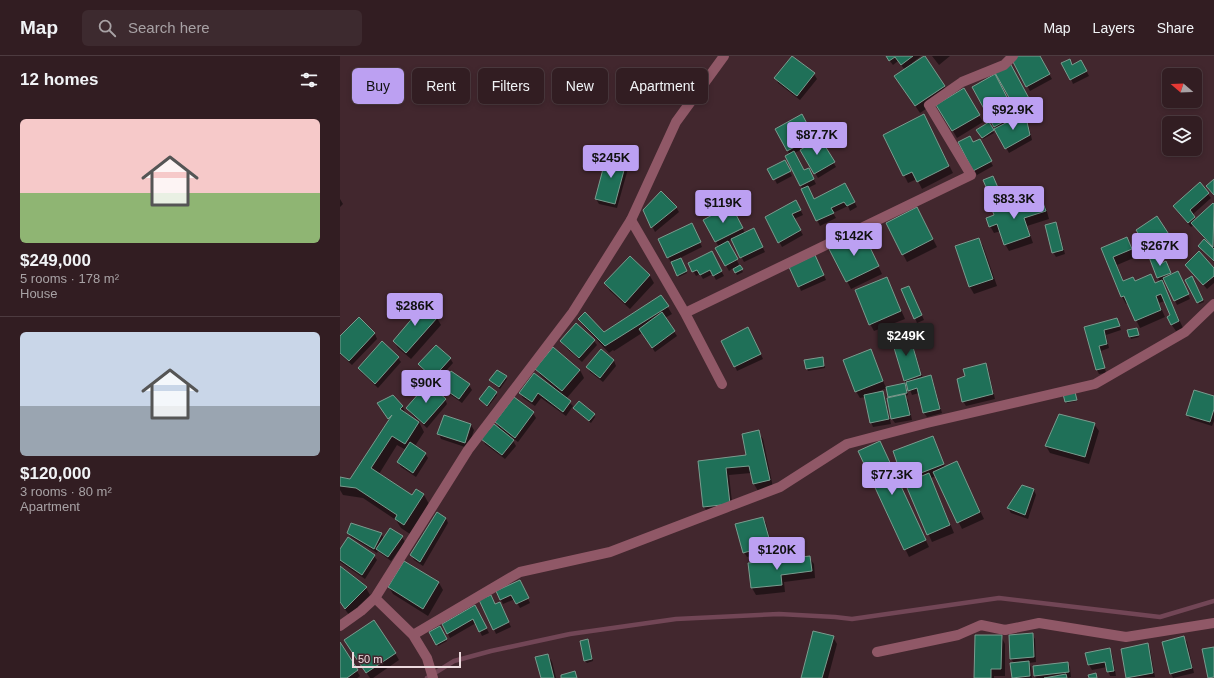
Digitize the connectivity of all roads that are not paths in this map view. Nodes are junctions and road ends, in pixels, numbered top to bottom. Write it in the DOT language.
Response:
graph roads {
  1 [pos="724,56"];
  2 [pos="1013,56"];
  3 [pos="631,220"];
  4 [pos="1214,304"];
  5 [pos="685,313"];
  6 [pos="722,384"];
  7 [pos="375,598"];
  8 [pos="1214,623"];
  9 [pos="340,626"];
  10 [pos="413,635"];
  11 [pos="877,652"];
  12 [pos="433,678"];
  1 -- 3 [label="street"];
  2 -- 5 [label="street"];
  3 -- 5 [label="street"];
  3 -- 7 [label="street"];
  4 -- 10 [label="street"];
  5 -- 6 [label="street"];
  7 -- 9 [label="street"];
  7 -- 10 [label="street"];
  8 -- 11 [label="street"];
  10 -- 12 [label="street"];
}
